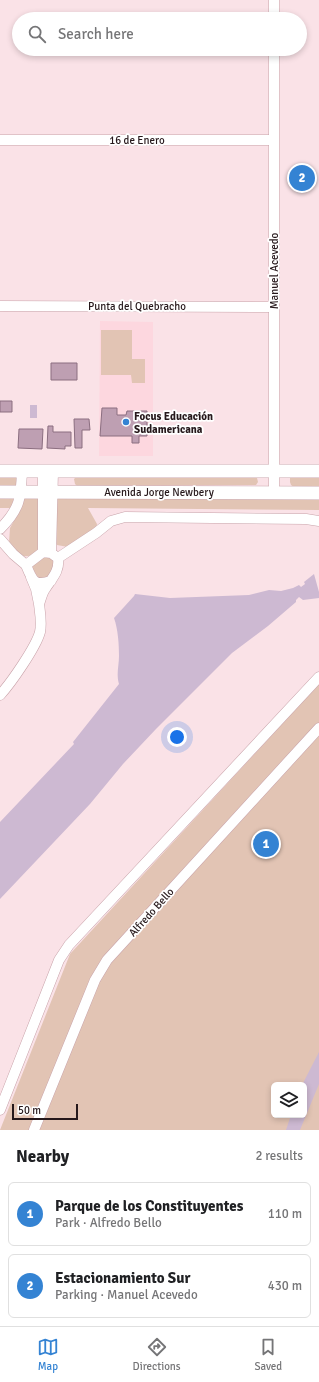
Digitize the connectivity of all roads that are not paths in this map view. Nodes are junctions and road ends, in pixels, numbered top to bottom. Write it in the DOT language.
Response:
graph roads {
  1 [pos="274,0"];
  2 [pos="274,12"];
  3 [pos="274,56"];
  4 [pos="0,140"];
  5 [pos="274,140"];
  6 [pos="0,306"];
  7 [pos="274,307"];
  8 [pos="0,471"];
  9 [pos="22,471"];
  10 [pos="48,471"];
  11 [pos="274,471"];
  12 [pos="319,471"];
  13 [pos="0,492"];
  14 [pos="22,492"];
  15 [pos="48,492"];
  16 [pos="274,493"];
  17 [pos="319,493"];
  18 [pos="319,522"];
  19 [pos="0,529"];
  20 [pos="0,540"];
  21 [pos="51,554"];
  22 [pos="26,565"];
  23 [pos="31,577"];
  24 [pos="51,581"];
  25 [pos="39,604"];
  26 [pos="319,677"];
  27 [pos="0,695"];
  28 [pos="319,728"];
  29 [pos="0,1110"];
  30 [pos="34,1130"];
  1 -- 2 [label="street"];
  3 -- 5 [label="street, Manuel Acevedo"];
  4 -- 5 [label="street, 16 de Enero"];
  5 -- 7 [label="street, Manuel Acevedo"];
  6 -- 7 [label="street, Punta del Quebracho"];
  7 -- 11 [label="street, Manuel Acevedo"];
  8 -- 9 [label="main road, Avenida Jorge Newbery"];
  9 -- 10 [label="main road, Avenida Jorge Newbery"];
  9 -- 14 [label="street"];
  10 -- 11 [label="main road, Avenida Jorge Newbery"];
  10 -- 15 [label="street"];
  11 -- 12 [label="main road, Avenida Jorge Newbery"];
  11 -- 16 [label="street, Manuel Acevedo"];
  13 -- 14 [label="main road, Avenida Jorge Newbery"];
  14 -- 15 [label="main road, Avenida Jorge Newbery"];
  14 -- 19 [label="street"];
  15 -- 16 [label="main road, Avenida Jorge Newbery"];
  15 -- 21 [label="street"];
  16 -- 17 [label="main road, Avenida Jorge Newbery"];
  18 -- 21 [label="street"];
  20 -- 22 [label="street"];
  21 -- 22 [label="street"];
  21 -- 24 [label="street"];
  22 -- 23 [label="street"];
  23 -- 24 [label="street"];
  23 -- 25 [label="street"];
  24 -- 25 [label="street"];
  25 -- 27 [label="street"];
  26 -- 29 [label="street"];
  28 -- 30 [label="street, Alfredo Bello"];
}
